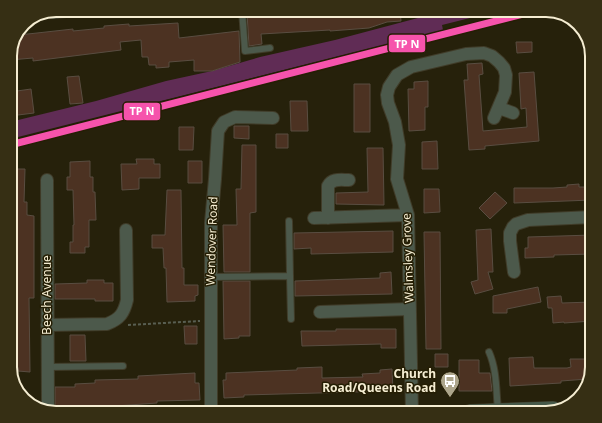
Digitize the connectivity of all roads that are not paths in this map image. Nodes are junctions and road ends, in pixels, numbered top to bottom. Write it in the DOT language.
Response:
graph roads {
  1 [pos="243,17"];
  2 [pos="270,48"];
  3 [pos="513,113"];
  4 [pos="273,118"];
  5 [pos="47,180"];
  6 [pos="349,180"];
  7 [pos="408,215"];
  8 [pos="585,217"];
  9 [pos="314,218"];
  10 [pos="328,218"];
  11 [pos="290,221"];
  12 [pos="126,230"];
  13 [pos="514,272"];
  14 [pos="290,276"];
  15 [pos="210,277"];
  16 [pos="410,309"];
  17 [pos="320,312"];
  18 [pos="291,319"];
  19 [pos="47,325"];
  20 [pos="489,352"];
  21 [pos="123,366"];
  22 [pos="47,367"];
  23 [pos="48,405"];
  24 [pos="211,406"];
  25 [pos="412,406"];
  26 [pos="498,406"];
  1 -- 2 [label="lane"];
  3 -- 7 [label="street, Walmsley Grove"];
  4 -- 15 [label="street, Wendover Road"];
  5 -- 19 [label="street, Beech Avenue"];
  6 -- 10 [label="street"];
  7 -- 10 [label="street"];
  7 -- 16 [label="street, Walmsley Grove"];
  8 -- 13 [label="street"];
  9 -- 10 [label="street"];
  11 -- 14 [label="lane"];
  12 -- 19 [label="street"];
  14 -- 15 [label="lane"];
  14 -- 18 [label="lane"];
  15 -- 24 [label="street, Wendover Road"];
  16 -- 17 [label="street"];
  16 -- 25 [label="street, Walmsley Grove"];
  19 -- 22 [label="street, Beech Avenue"];
  20 -- 26 [label="lane"];
  21 -- 22 [label="lane"];
  22 -- 23 [label="street, Beech Avenue"];
}
